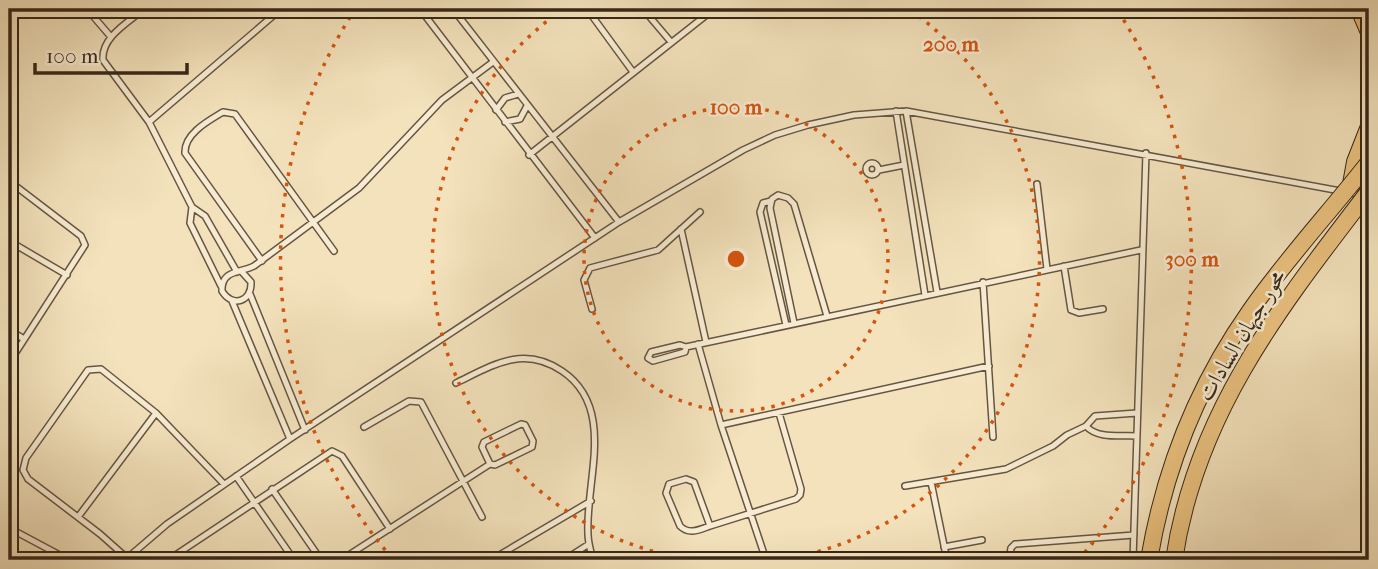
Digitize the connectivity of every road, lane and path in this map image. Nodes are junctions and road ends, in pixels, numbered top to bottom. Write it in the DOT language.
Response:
graph roads {
  1 [pos="87,9"];
  2 [pos="143,9"];
  3 [pos="281,9"];
  4 [pos="420,9"];
  5 [pos="453,9"];
  6 [pos="587,9"];
  7 [pos="643,9"];
  8 [pos="714,9"];
  9 [pos="1360,9"];
  10 [pos="1369,30"];
  11 [pos="111,37"];
  12 [pos="671,42"];
  13 [pos="494,62"];
  14 [pos="633,72"];
  15 [pos="472,78"];
  16 [pos="518,94"];
  17 [pos="527,106"];
  18 [pos="496,110"];
  19 [pos="896,111"];
  20 [pos="906,111"];
  21 [pos="149,122"];
  22 [pos="505,122"];
  23 [pos="1369,130"];
  24 [pos="551,137"];
  25 [pos="1146,153"];
  26 [pos="529,155"];
  27 [pos="1369,162"];
  28 [pos="904,165"];
  29 [pos="878,170"];
  30 [pos="9,181"];
  31 [pos="1037,184"];
  32 [pos="1352,184"];
  33 [pos="1369,194"];
  34 [pos="771,201"];
  35 [pos="192,207"];
  36 [pos="700,212"];
  37 [pos="619,222"];
  38 [pos="314,223"];
  39 [pos="681,229"];
  40 [pos="595,239"];
  41 [pos="9,241"];
  42 [pos="779,250"];
  43 [pos="1141,250"];
  44 [pos="334,251"];
  45 [pos="769,252"];
  46 [pos="262,261"];
  47 [pos="1064,265"];
  48 [pos="1047,269"];
  49 [pos="239,272"];
  50 [pos="67,275"];
  51 [pos="984,282"];
  52 [pos="221,286"];
  53 [pos="786,286"];
  54 [pos="777,288"];
  55 [pos="937,292"];
  56 [pos="250,294"];
  57 [pos="925,295"];
  58 [pos="232,301"];
  59 [pos="592,309"];
  60 [pos="1103,310"];
  61 [pos="827,316"];
  62 [pos="794,323"];
  63 [pos="786,325"];
  64 [pos="9,330"];
  65 [pos="24,339"];
  66 [pos="706,342"];
  67 [pos="698,344"];
  68 [pos="686,347"];
  69 [pos="9,363"];
  70 [pos="989,366"];
  71 [pos="456,383"];
  72 [pos="156,413"];
  73 [pos="779,413"];
  74 [pos="1137,413"];
  75 [pos="721,425"];
  76 [pos="364,426"];
  77 [pos="1086,426"];
  78 [pos="304,430"];
  79 [pos="1137,436"];
  80 [pos="993,437"];
  81 [pos="290,439"];
  82 [pos="490,464"];
  83 [pos="236,476"];
  84 [pos="464,481"];
  85 [pos="931,482"];
  86 [pos="225,484"];
  87 [pos="905,486"];
  88 [pos="272,489"];
  89 [pos="591,501"];
  90 [pos="253,502"];
  91 [pos="750,514"];
  92 [pos="78,517"];
  93 [pos="482,517"];
  94 [pos="710,526"];
  95 [pos="9,528"];
  96 [pos="390,529"];
  97 [pos="1134,535"];
  98 [pos="982,540"];
  99 [pos="589,544"];
  100 [pos="944,547"];
  101 [pos="353,553"];
  102 [pos="126,559"];
  103 [pos="291,559"];
  104 [pos="69,560"];
  105 [pos="167,560"];
  106 [pos="321,560"];
  107 [pos="341,560"];
  108 [pos="358,560"];
  109 [pos="491,560"];
  110 [pos="564,560"];
  111 [pos="593,560"];
  112 [pos="766,560"];
  113 [pos="947,560"];
  114 [pos="1009,560"];
  115 [pos="1133,560"];
  116 [pos="1149,560"];
  117 [pos="1174,560"];
  1 -- 11 [label="lane"];
  2 -- 11 [label="lane"];
  3 -- 21 [label="lane"];
  4 -- 15 [label="lane"];
  5 -- 13 [label="lane"];
  6 -- 14 [label="lane"];
  7 -- 12 [label="lane"];
  8 -- 12 [label="lane"];
  9 -- 10 [label="highway"];
  11 -- 21 [label="lane"];
  12 -- 14 [label="lane"];
  13 -- 15 [label="lane"];
  13 -- 16 [label="lane"];
  14 -- 24 [label="lane"];
  15 -- 18 [label="lane"];
  15 -- 38 [label="lane"];
  16 -- 17 [label="lane"];
  16 -- 18 [label="lane"];
  17 -- 22 [label="lane"];
  17 -- 24 [label="lane"];
  18 -- 22 [label="lane"];
  19 -- 20 [label="lane"];
  19 -- 28 [label="lane"];
  19 -- 37 [label="lane"];
  20 -- 25 [label="lane"];
  20 -- 55 [label="lane"];
  21 -- 35 [label="lane"];
  22 -- 26 [label="lane"];
  23 -- 32 [label="highway"];
  24 -- 26 [label="lane"];
  24 -- 37 [label="lane"];
  25 -- 33 [label="lane"];
  25 -- 43 [label="lane"];
  26 -- 40 [label="lane"];
  27 -- 32 [label="main road, محور جيهان السادات, bridge"];
  28 -- 29 [label="lane"];
  28 -- 57 [label="lane"];
  30 -- 50 [label="lane"];
  31 -- 48 [label="lane"];
  32 -- 116 [label="main road, محور جيهان السادات, bridge"];
  33 -- 117 [label="main road, محور جيهان السادات, bridge"];
  34 -- 42 [label="lane"];
  34 -- 45 [label="lane"];
  34 -- 61 [label="lane"];
  35 -- 49 [label="lane"];
  35 -- 52 [label="lane"];
  36 -- 39 [label="lane"];
  37 -- 40 [label="lane"];
  38 -- 44 [label="lane"];
  38 -- 46 [label="lane"];
  38 -- 46 [label="lane"];
  39 -- 59 [label="lane"];
  39 -- 66 [label="lane"];
  40 -- 78 [label="lane"];
  41 -- 50 [label="lane"];
  42 -- 45 [label="lane"];
  42 -- 53 [label="lane"];
  43 -- 47 [label="lane"];
  43 -- 74 [label="lane"];
  45 -- 54 [label="lane"];
  46 -- 49 [label="lane"];
  47 -- 48 [label="lane"];
  47 -- 60 [label="lane"];
  48 -- 51 [label="lane"];
  49 -- 52 [label="lane"];
  49 -- 56 [label="lane"];
  50 -- 65 [label="lane"];
  51 -- 55 [label="lane"];
  51 -- 70 [label="lane"];
  52 -- 58 [label="lane"];
  53 -- 54 [label="lane"];
  53 -- 62 [label="lane"];
  54 -- 63 [label="lane"];
  55 -- 57 [label="lane"];
  56 -- 58 [label="lane"];
  56 -- 78 [label="lane"];
  57 -- 61 [label="lane"];
  58 -- 81 [label="lane"];
  61 -- 62 [label="lane"];
  62 -- 63 [label="lane"];
  63 -- 66 [label="lane"];
  64 -- 65 [label="lane"];
  65 -- 69 [label="lane"];
  66 -- 67 [label="lane"];
  67 -- 68 [label="lane"];
  67 -- 75 [label="lane"];
  68 -- 68 [label="lane"];
  70 -- 73 [label="lane"];
  70 -- 80 [label="lane"];
  71 -- 89 [label="lane"];
  72 -- 86 [label="lane"];
  72 -- 92 [label="lane"];
  72 -- 92 [label="lane"];
  73 -- 75 [label="lane"];
  73 -- 91 [label="lane"];
  74 -- 77 [label="lane"];
  74 -- 79 [label="lane"];
  75 -- 91 [label="lane"];
  76 -- 84 [label="lane"];
  77 -- 79 [label="lane"];
  77 -- 85 [label="lane"];
  78 -- 81 [label="lane"];
  79 -- 97 [label="lane"];
  81 -- 83 [label="lane"];
  82 -- 82 [label="lane"];
  82 -- 84 [label="lane"];
  83 -- 86 [label="lane"];
  83 -- 90 [label="lane"];
  84 -- 93 [label="lane"];
  84 -- 96 [label="lane"];
  85 -- 87 [label="lane"];
  85 -- 100 [label="lane"];
  86 -- 102 [label="lane"];
  88 -- 90 [label="lane"];
  88 -- 96 [label="lane"];
  88 -- 106 [label="lane"];
  89 -- 99 [label="lane"];
  89 -- 109 [label="lane"];
  90 -- 103 [label="lane"];
  90 -- 105 [label="lane"];
  91 -- 94 [label="lane"];
  91 -- 112 [label="lane"];
  92 -- 102 [label="lane"];
  94 -- 94 [label="lane"];
  95 -- 104 [label="lane"];
  96 -- 101 [label="lane"];
  97 -- 114 [label="lane"];
  97 -- 115 [label="lane"];
  98 -- 100 [label="lane"];
  99 -- 110 [label="lane"];
  99 -- 111 [label="lane"];
  100 -- 113 [label="lane"];
  101 -- 107 [label="lane"];
  101 -- 108 [label="lane"];
}
